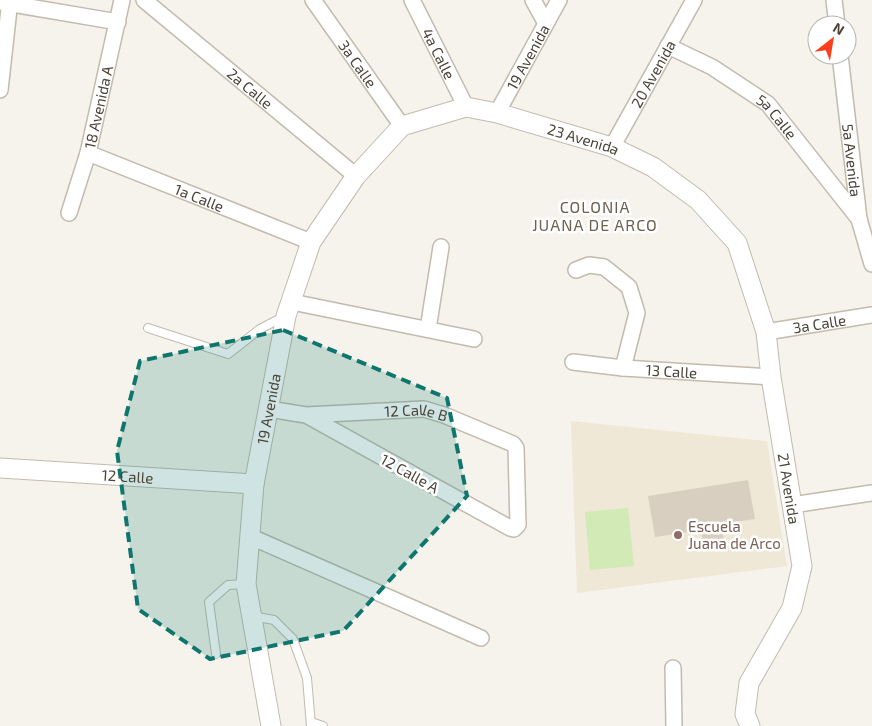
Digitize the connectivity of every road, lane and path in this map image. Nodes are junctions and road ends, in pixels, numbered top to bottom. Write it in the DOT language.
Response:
graph roads {
  1 [pos="122,0"];
  2 [pos="144,0"];
  3 [pos="313,0"];
  4 [pos="412,0"];
  5 [pos="533,0"];
  6 [pos="559,0"];
  7 [pos="694,0"];
  8 [pos="834,0"];
  9 [pos="6,2"];
  10 [pos="836,15"];
  11 [pos="118,22"];
  12 [pos="545,22"];
  13 [pos="668,46"];
  14 [pos="841,65"];
  15 [pos="0,90"];
  16 [pos="466,107"];
  17 [pos="497,113"];
  18 [pos="402,126"];
  19 [pos="612,147"];
  20 [pos="88,153"];
  21 [pos="356,176"];
  22 [pos="69,213"];
  23 [pos="859,219"];
  24 [pos="311,242"];
  25 [pos="738,243"];
  26 [pos="441,247"];
  27 [pos="872,264"];
  28 [pos="576,270"];
  29 [pos="289,309"];
  30 [pos="872,315"];
  31 [pos="148,328"];
  32 [pos="428,329"];
  33 [pos="766,332"];
  34 [pos="474,339"];
  35 [pos="573,362"];
  36 [pos="623,368"];
  37 [pos="771,377"];
  38 [pos="269,409"];
  39 [pos="306,415"];
  40 [pos="0,468"];
  41 [pos="254,484"];
  42 [pos="872,493"];
  43 [pos="792,505"];
  44 [pos="514,529"];
  45 [pos="249,536"];
  46 [pos="246,584"];
  47 [pos="252,616"];
  48 [pos="481,638"];
  49 [pos="216,654"];
  50 [pos="673,668"];
  51 [pos="311,724"];
  52 [pos="271,726"];
  53 [pos="323,726"];
  54 [pos="674,726"];
  55 [pos="750,726"];
  1 -- 11 [label="street, 18 Avenida A"];
  2 -- 21 [label="street, 2a Calle"];
  3 -- 18 [label="street, 3a Calle"];
  4 -- 16 [label="street, 4a Calle"];
  5 -- 12 [label="street"];
  6 -- 12 [label="street, 19 Avenida"];
  7 -- 13 [label="street, 20 Avenida"];
  8 -- 10 [label="street"];
  9 -- 11 [label="street"];
  9 -- 15 [label="street"];
  11 -- 20 [label="street, 18 Avenida A"];
  12 -- 17 [label="street, 19 Avenida"];
  13 -- 19 [label="street, 20 Avenida"];
  13 -- 23 [label="street, 5a Calle"];
  14 -- 23 [label="street, 5a Avenida"];
  16 -- 17 [label="street, 23 Avenida"];
  16 -- 18 [label="street, 23 Avenida"];
  17 -- 19 [label="street, 23 Avenida"];
  18 -- 21 [label="street, 19 Avenida"];
  19 -- 25 [label="street, 23 Avenida"];
  20 -- 22 [label="street, 18 Avenida A"];
  20 -- 24 [label="street, 1a Calle"];
  21 -- 24 [label="street, 19 Avenida"];
  23 -- 27 [label="street, 5a Avenida"];
  24 -- 29 [label="street, 19 Avenida"];
  25 -- 33 [label="street, 21 Avenida"];
  26 -- 32 [label="street"];
  28 -- 36 [label="street"];
  29 -- 31 [label="lane"];
  29 -- 32 [label="street"];
  29 -- 38 [label="street, 19 Avenida"];
  30 -- 33 [label="street, 3a Calle"];
  32 -- 34 [label="street"];
  33 -- 37 [label="street, 21 Avenida"];
  35 -- 36 [label="street, 13 Calle"];
  36 -- 37 [label="street, 13 Calle"];
  37 -- 43 [label="street, 21 Avenida"];
  38 -- 39 [label="street"];
  38 -- 41 [label="street, 19 Avenida"];
  39 -- 44 [label="street, 12 Calle A"];
  39 -- 44 [label="street, 12 Calle B"];
  40 -- 41 [label="street, 12 Calle"];
  41 -- 45 [label="street, 19 Avenida"];
  42 -- 43 [label="street"];
  43 -- 55 [label="street, 21 Avenida"];
  45 -- 46 [label="street, 19 Avenida"];
  45 -- 48 [label="street"];
  46 -- 47 [label="street, 19 Avenida"];
  46 -- 49 [label="lane"];
  47 -- 51 [label="lane"];
  47 -- 52 [label="street, 19 Avenida"];
  50 -- 54 [label="street"];
  51 -- 53 [label="lane"];
}
